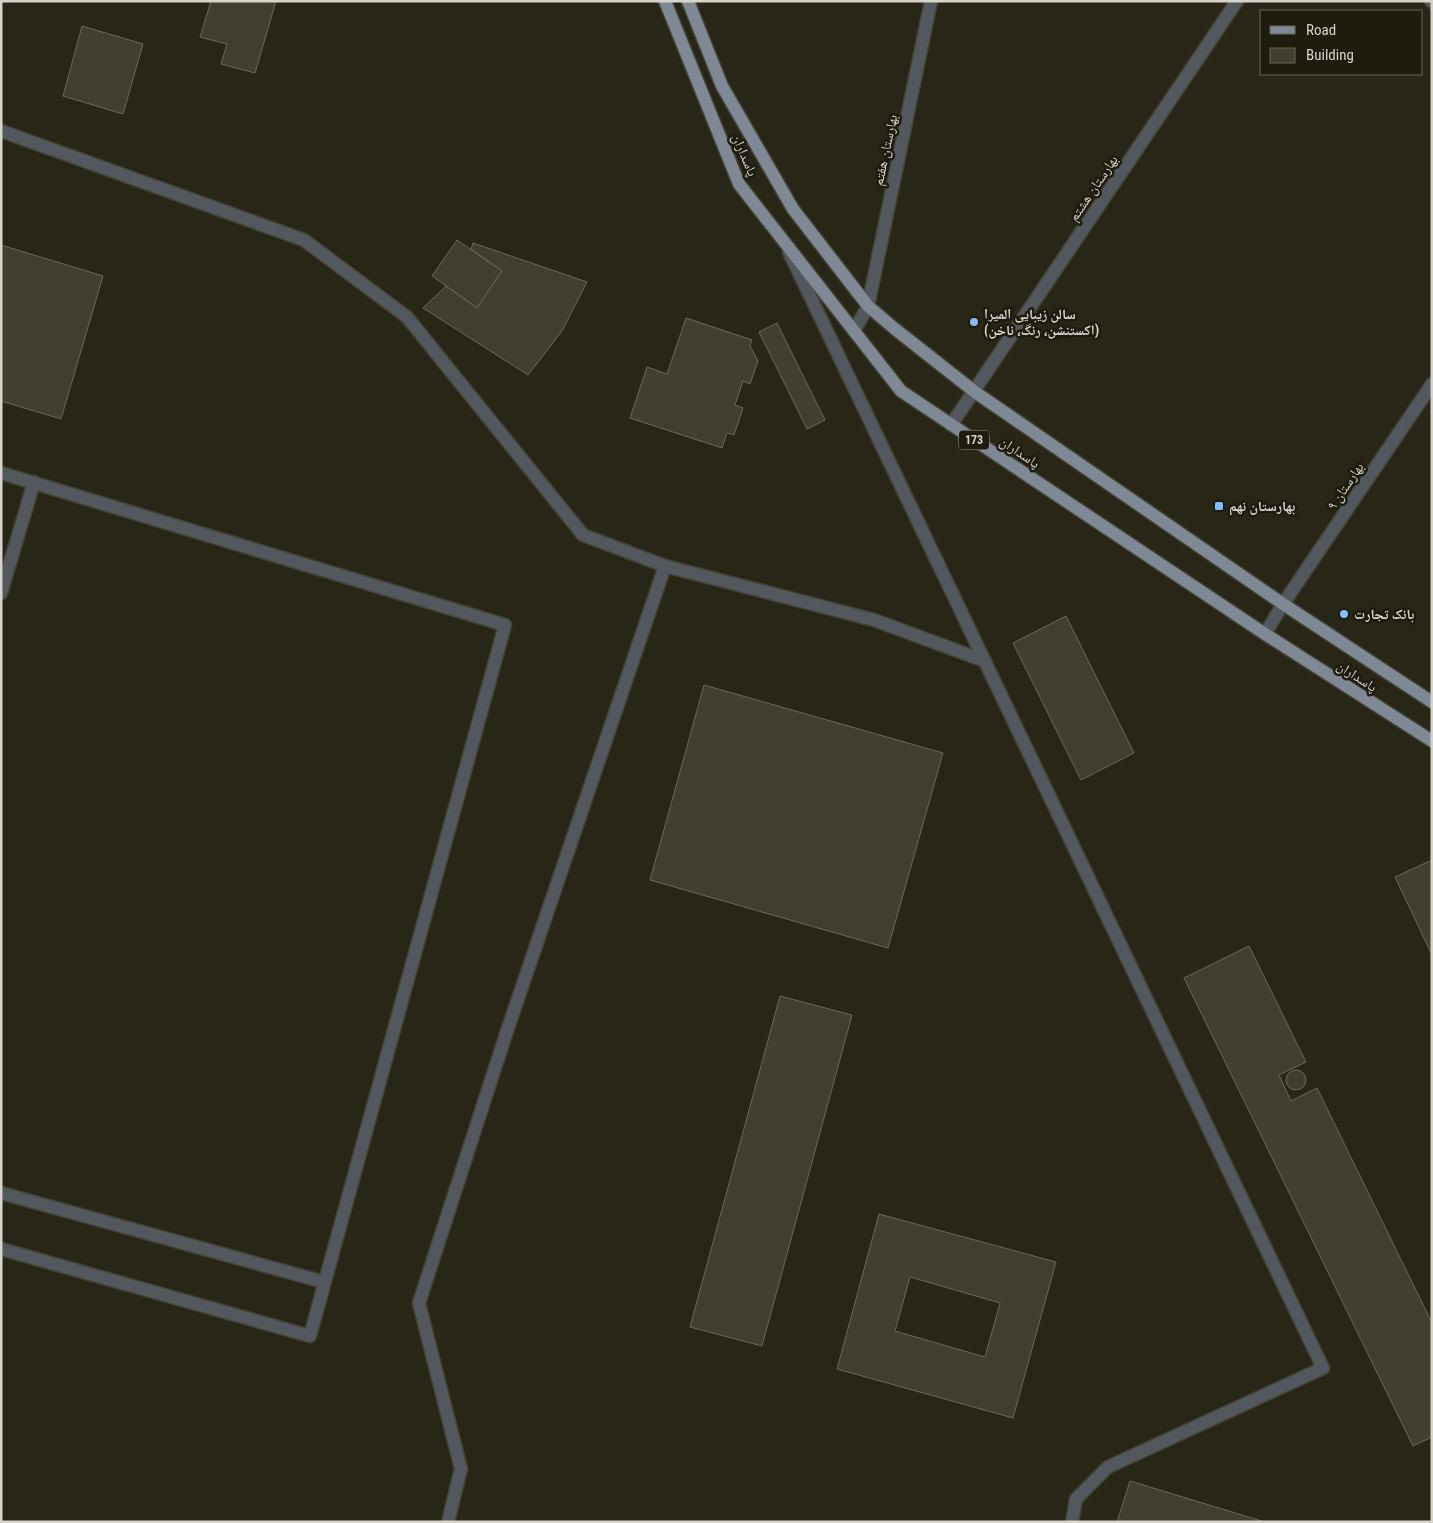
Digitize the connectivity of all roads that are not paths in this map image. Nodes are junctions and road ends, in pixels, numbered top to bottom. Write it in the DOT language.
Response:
graph roads {
  1 [pos="665,1"];
  2 [pos="688,1"];
  3 [pos="931,1"];
  4 [pos="1237,1"];
  5 [pos="1,131"];
  6 [pos="783,241"];
  7 [pos="868,306"];
  8 [pos="854,331"];
  9 [pos="1432,384"];
  10 [pos="975,392"];
  11 [pos="951,425"];
  12 [pos="1,473"];
  13 [pos="34,482"];
  14 [pos="665,566"];
  15 [pos="1,593"];
  16 [pos="1282,604"];
  17 [pos="1265,634"];
  18 [pos="985,660"];
  19 [pos="1432,702"];
  20 [pos="1432,741"];
  21 [pos="1,1193"];
  22 [pos="1,1249"];
  23 [pos="324,1282"];
  24 [pos="448,1522"];
  25 [pos="1072,1522"];
  1 -- 6 [label="main road, پاسداران / 173"];
  2 -- 7 [label="main road, پاسداران"];
  3 -- 7 [label="street, بهارستان هفتم"];
  4 -- 10 [label="street, بهارستان هشتم"];
  5 -- 14 [label="street"];
  6 -- 8 [label="main road, پاسداران / 173"];
  6 -- 18 [label="street"];
  7 -- 8 [label="street, بهارستان هفتم"];
  7 -- 10 [label="main road, پاسداران"];
  8 -- 11 [label="main road, پاسداران / 173"];
  9 -- 16 [label="street, بهارستان ٩"];
  10 -- 11 [label="street, بهارستان هشتم"];
  10 -- 16 [label="main road, پاسداران"];
  11 -- 17 [label="main road, پاسداران / 173"];
  12 -- 13 [label="street"];
  13 -- 15 [label="street"];
  13 -- 23 [label="street"];
  14 -- 18 [label="street"];
  14 -- 24 [label="street"];
  16 -- 17 [label="street, بهارستان ٩"];
  16 -- 19 [label="main road, پاسداران"];
  17 -- 20 [label="main road, پاسداران / 173"];
  18 -- 25 [label="street"];
  21 -- 23 [label="street"];
  22 -- 23 [label="street"];
}
